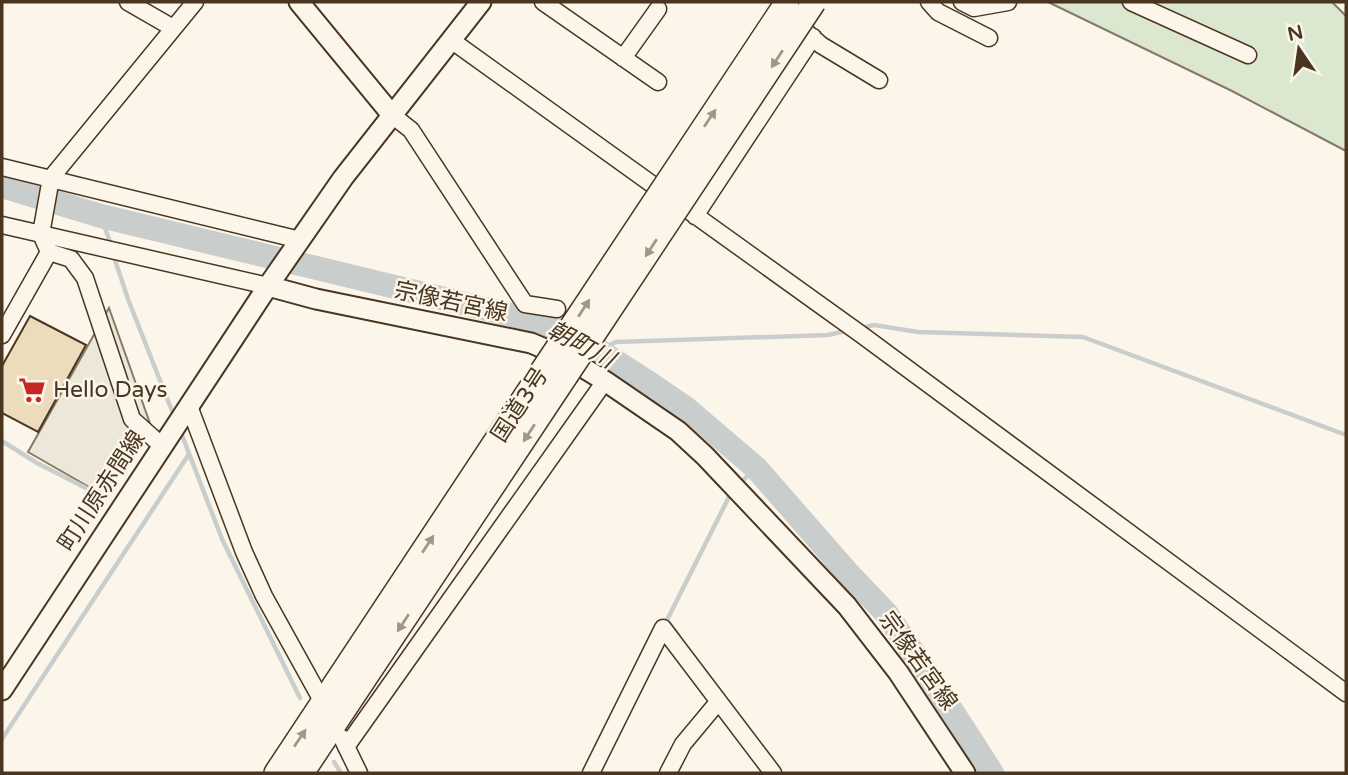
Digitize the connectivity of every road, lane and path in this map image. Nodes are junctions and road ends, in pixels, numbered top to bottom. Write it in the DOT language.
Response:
graph roads {
  1 [pos="128,2"];
  2 [pos="195,2"];
  3 [pos="299,2"];
  4 [pos="481,2"];
  5 [pos="543,2"];
  6 [pos="771,2"];
  7 [pos="788,2"];
  8 [pos="814,2"];
  9 [pos="929,2"];
  10 [pos="962,2"];
  11 [pos="1008,2"];
  12 [pos="1131,2"];
  13 [pos="658,9"];
  14 [pos="173,29"];
  15 [pos="813,37"];
  16 [pos="989,38"];
  17 [pos="451,40"];
  18 [pos="1248,55"];
  19 [pos="623,58"];
  20 [pos="879,80"];
  21 [pos="658,82"];
  22 [pos="392,115"];
  23 [pos="2,167"];
  24 [pos="51,179"];
  25 [pos="695,216"];
  26 [pos="2,225"];
  27 [pos="41,234"];
  28 [pos="300,240"];
  29 [pos="49,252"];
  30 [pos="268,286"];
  31 [pos="557,309"];
  32 [pos="2,335"];
  33 [pos="556,370"];
  34 [pos="605,381"];
  35 [pos="189,407"];
  36 [pos="161,444"];
  37 [pos="2,690"];
  38 [pos="1346,693"];
  39 [pos="718,702"];
  40 [pos="324,703"];
  41 [pos="336,726"];
  42 [pos="346,747"];
  43 [pos="276,773"];
  44 [pos="302,773"];
  45 [pos="359,773"];
  46 [pos="591,773"];
  47 [pos="667,773"];
  48 [pos="773,773"];
  49 [pos="965,773"];
  1 -- 14 [label="street"];
  2 -- 14 [label="street"];
  3 -- 22 [label="main road"];
  4 -- 17 [label="main road"];
  5 -- 19 [label="street"];
  6 -- 15 [label="street"];
  33 -- 7 [label="highway, 国道3号, one-way, bridge"];
  8 -- 33 [label="highway, 国道3号, one-way, bridge"];
  9 -- 16 [label="street"];
  10 -- 11 [label="street"];
  12 -- 18 [label="street"];
  13 -- 19 [label="street"];
  14 -- 24 [label="street"];
  15 -- 20 [label="street"];
  15 -- 25 [label="street"];
  17 -- 22 [label="main road"];
  17 -- 25 [label="street"];
  19 -- 21 [label="street"];
  22 -- 28 [label="main road"];
  22 -- 31 [label="street"];
  23 -- 24 [label="street"];
  24 -- 27 [label="street"];
  24 -- 28 [label="street"];
  25 -- 38 [label="street"];
  26 -- 27 [label="street"];
  27 -- 29 [label="street"];
  27 -- 30 [label="street"];
  28 -- 30 [label="main road"];
  29 -- 32 [label="street"];
  29 -- 36 [label="street"];
  30 -- 34 [label="main road, 宗像若宮線"];
  30 -- 35 [label="main road, 町川原赤間線"];
  40 -- 33 [label="highway, 国道3号, one-way"];
  33 -- 41 [label="highway, 国道3号, one-way"];
  34 -- 42 [label="street"];
  34 -- 49 [label="main road, 宗像若宮線"];
  35 -- 36 [label="main road, 町川原赤間線"];
  35 -- 40 [label="street"];
  36 -- 37 [label="main road, 町川原赤間線"];
  39 -- 46 [label="street"];
  39 -- 47 [label="street"];
  39 -- 48 [label="street"];
  40 -- 41 [label="street"];
  43 -- 40 [label="highway, 国道3号, one-way"];
  41 -- 42 [label="street"];
  41 -- 44 [label="highway, 国道3号"];
  42 -- 45 [label="street"];
}
